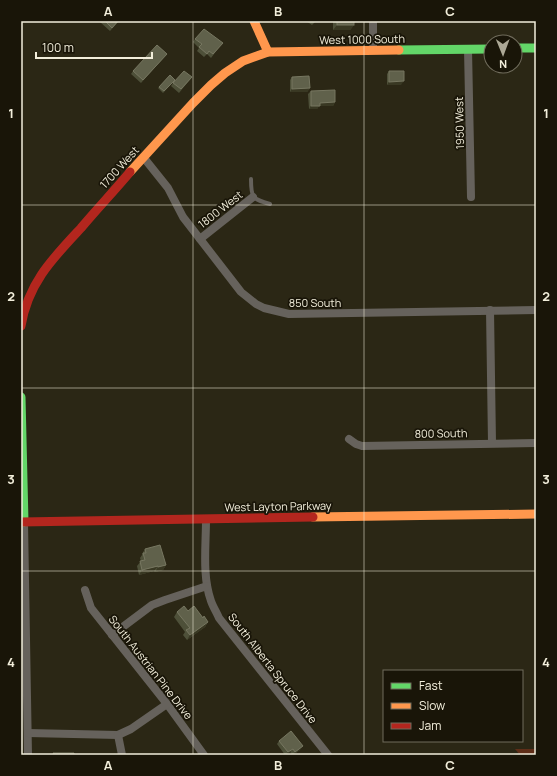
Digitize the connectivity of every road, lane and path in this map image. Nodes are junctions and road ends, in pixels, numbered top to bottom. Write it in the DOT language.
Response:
graph roads {
  1 [pos="254,21"];
  2 [pos="372,21"];
  3 [pos="523,48"];
  4 [pos="536,48"];
  5 [pos="468,49"];
  6 [pos="483,49"];
  7 [pos="373,50"];
  8 [pos="268,52"];
  9 [pos="144,158"];
  10 [pos="250,179"];
  11 [pos="471,197"];
  12 [pos="253,198"];
  13 [pos="270,204"];
  14 [pos="200,239"];
  15 [pos="24,301"];
  16 [pos="490,310"];
  17 [pos="536,310"];
  18 [pos="21,326"];
  19 [pos="21,397"];
  20 [pos="349,439"];
  21 [pos="492,443"];
  22 [pos="536,443"];
  23 [pos="536,514"];
  24 [pos="206,519"];
  25 [pos="23,522"];
  26 [pos="207,586"];
  27 [pos="85,590"];
  28 [pos="23,620"];
  29 [pos="112,635"];
  30 [pos="167,704"];
  31 [pos="28,733"];
  32 [pos="118,735"];
  33 [pos="28,755"];
  34 [pos="122,755"];
  35 [pos="204,755"];
  36 [pos="328,755"];
  1 -- 8 [label="street"];
  2 -- 7 [label="street"];
  3 -- 4 [label="street"];
  5 -- 6 [label="street, West 1000 South"];
  5 -- 7 [label="street, West 1000 South"];
  5 -- 11 [label="street, 1950 West"];
  7 -- 8 [label="street, West 1000 South"];
  8 -- 9 [label="street, 1700 West"];
  9 -- 14 [label="street, 850 South"];
  9 -- 15 [label="street, 1700 West"];
  10 -- 12 [label="lane"];
  12 -- 13 [label="lane"];
  12 -- 14 [label="street, 1800 West"];
  14 -- 16 [label="street, 850 South"];
  15 -- 18 [label="street, 1700 West"];
  16 -- 17 [label="street, 850 South"];
  16 -- 21 [label="street"];
  19 -- 25 [label="street"];
  20 -- 21 [label="street, 800 South"];
  21 -- 22 [label="street, 800 South"];
  23 -- 24 [label="street, West Layton Parkway"];
  24 -- 25 [label="street, West Layton Parkway"];
  24 -- 26 [label="street, South Alberta Spruce Drive"];
  25 -- 28 [label="street"];
  26 -- 29 [label="street"];
  26 -- 36 [label="street, South Alberta Spruce Drive"];
  27 -- 29 [label="street, South Austrian Pine Drive"];
  28 -- 31 [label="street"];
  29 -- 30 [label="street, South Austrian Pine Drive"];
  30 -- 32 [label="street"];
  30 -- 35 [label="street, South Austrian Pine Drive"];
  31 -- 32 [label="street"];
  31 -- 33 [label="street"];
  32 -- 34 [label="street"];
}
